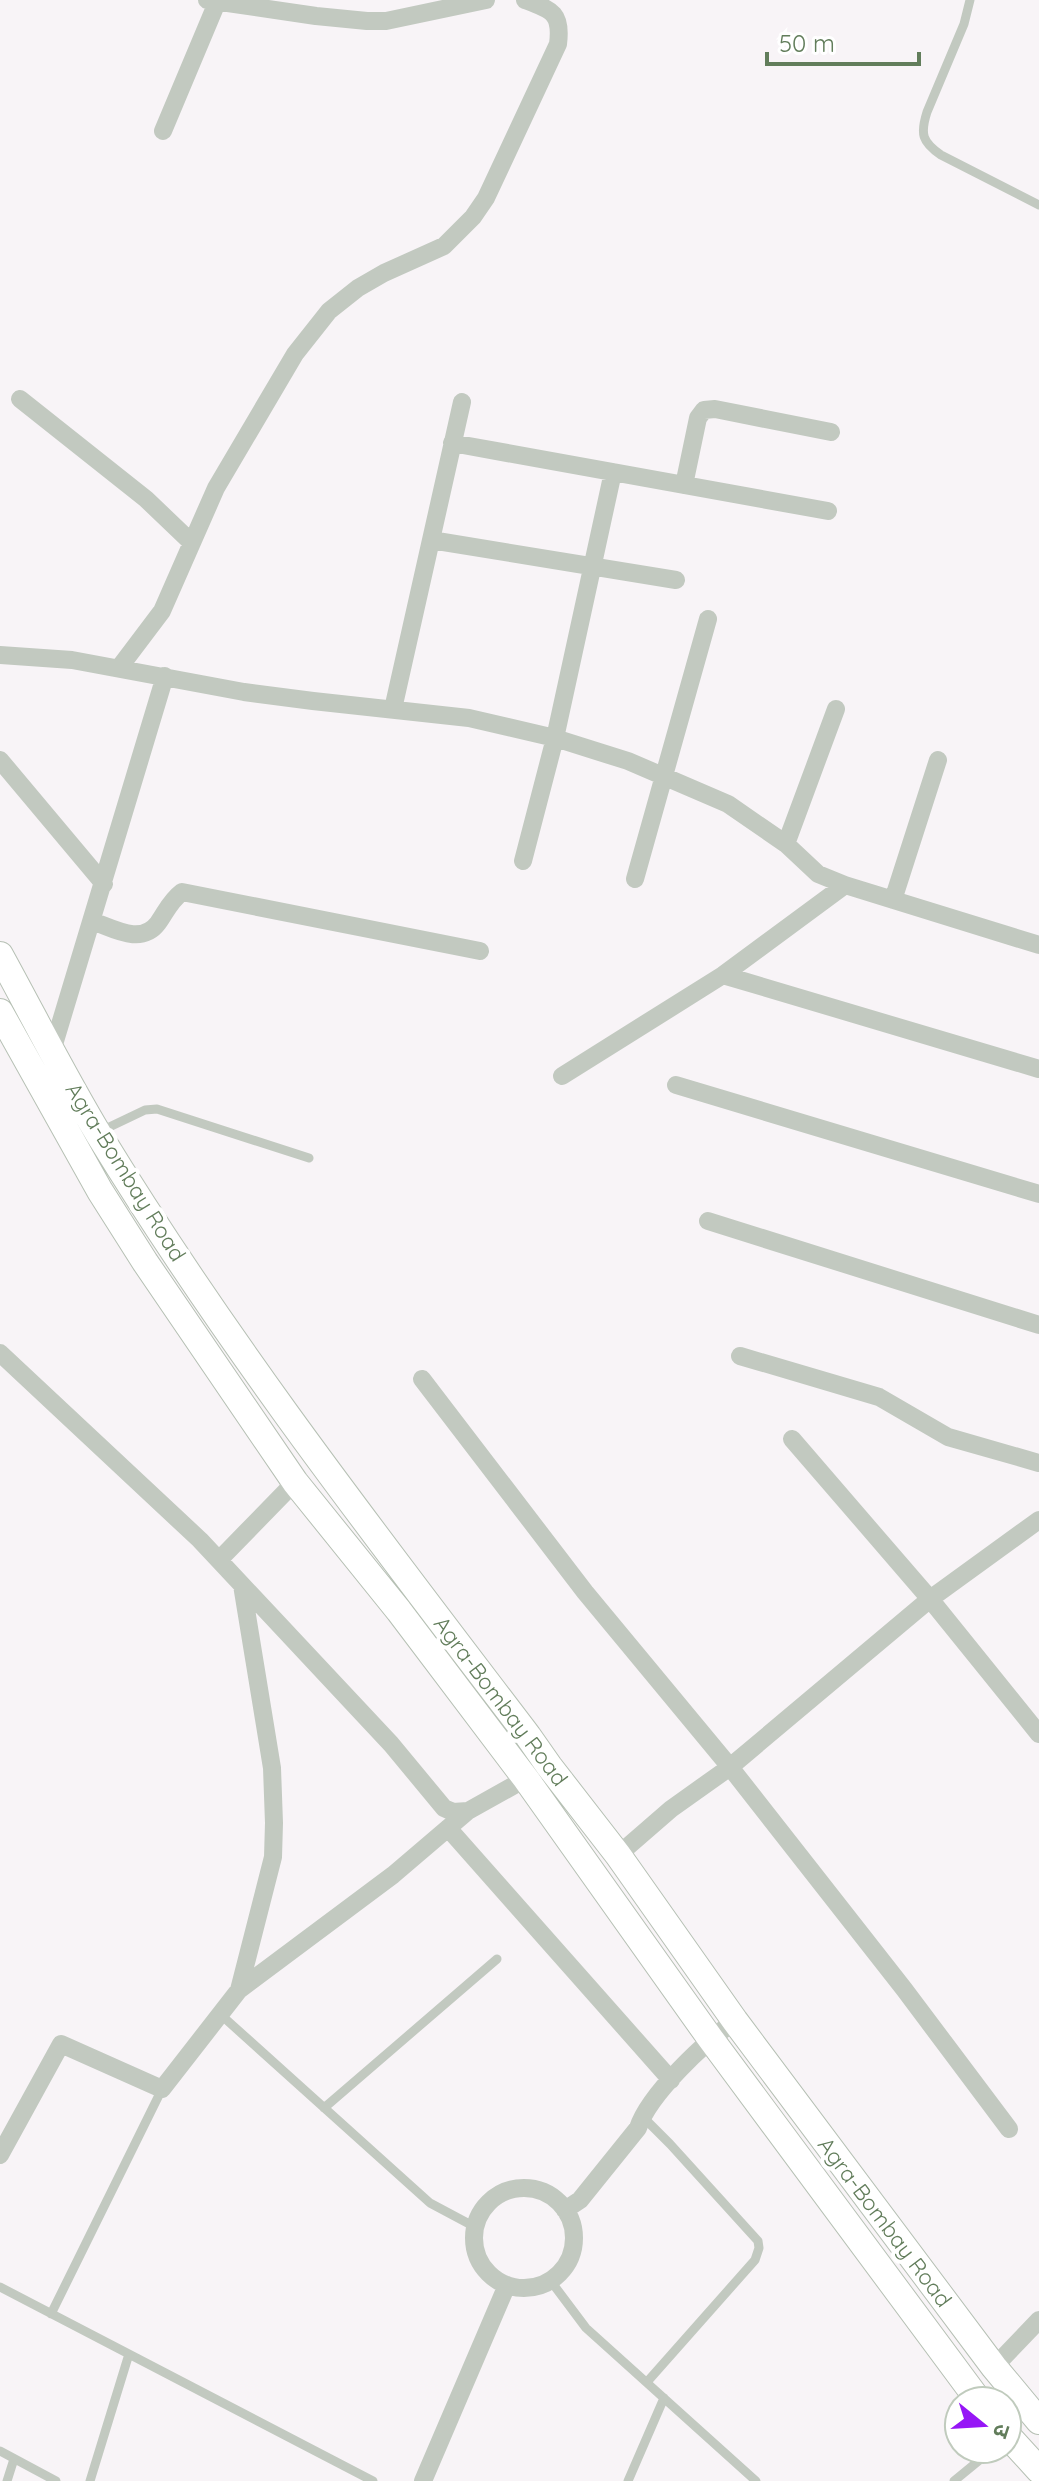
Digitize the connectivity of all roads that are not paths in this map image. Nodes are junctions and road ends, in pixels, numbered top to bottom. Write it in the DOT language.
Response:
graph roads {
  1 [pos="486,0"];
  2 [pos="525,0"];
  3 [pos="970,0"];
  4 [pos="214,1"];
  5 [pos="435,5"];
  6 [pos="163,131"];
  7 [pos="1039,205"];
  8 [pos="20,399"];
  9 [pos="462,402"];
  10 [pos="831,432"];
  11 [pos="452,443"];
  12 [pos="613,472"];
  13 [pos="684,485"];
  14 [pos="828,511"];
  15 [pos="431,540"];
  16 [pos="192,543"];
  17 [pos="592,567"];
  18 [pos="676,580"];
  19 [pos="708,619"];
  20 [pos="0,655"];
  21 [pos="119,668"];
  22 [pos="165,676"];
  23 [pos="393,709"];
  24 [pos="836,709"];
  25 [pos="555,738"];
  26 [pos="0,760"];
  27 [pos="938,760"];
  28 [pos="665,777"];
  29 [pos="786,844"];
  30 [pos="523,861"];
  31 [pos="635,879"];
  32 [pos="104,884"];
  33 [pos="845,885"];
  34 [pos="893,900"];
  35 [pos="92,921"];
  36 [pos="1039,945"];
  37 [pos="480,951"];
  38 [pos="0,955"];
  39 [pos="723,975"];
  40 [pos="0,1012"];
  41 [pos="52,1051"];
  42 [pos="1039,1069"];
  43 [pos="562,1076"];
  44 [pos="676,1085"];
  45 [pos="98,1132"];
  46 [pos="309,1158"];
  47 [pos="1039,1194"];
  48 [pos="708,1221"];
  49 [pos="1039,1325"];
  50 [pos="0,1353"];
  51 [pos="740,1356"];
  52 [pos="422,1379"];
  53 [pos="792,1439"];
  54 [pos="1039,1463"];
  55 [pos="295,1482"];
  56 [pos="1039,1520"];
  57 [pos="219,1560"];
  58 [pos="242,1585"];
  59 [pos="930,1599"];
  60 [pos="1039,1734"];
  61 [pos="549,1766"];
  62 [pos="730,1767"];
  63 [pos="526,1779"];
  64 [pos="468,1811"];
  65 [pos="448,1828"];
  66 [pos="618,1855"];
  67 [pos="497,1959"];
  68 [pos="239,1990"];
  69 [pos="220,2014"];
  70 [pos="735,2021"];
  71 [pos="710,2038"];
  72 [pos="671,2080"];
  73 [pos="162,2089"];
  74 [pos="324,2108"];
  75 [pos="642,2116"];
  76 [pos="1009,2129"];
  77 [pos="2,2145"];
  78 [pos="565,2210"];
  79 [pos="475,2227"];
  80 [pos="550,2280"];
  81 [pos="507,2285"];
  82 [pos="0,2287"];
  83 [pos="51,2314"];
  84 [pos="1039,2320"];
  85 [pos="129,2354"];
  86 [pos="994,2367"];
  87 [pos="647,2382"];
  88 [pos="967,2385"];
  89 [pos="664,2398"];
  90 [pos="1039,2421"];
  91 [pos="0,2451"];
  92 [pos="1023,2453"];
  93 [pos="14,2459"];
  94 [pos="974,2465"];
  95 [pos="1039,2470"];
  96 [pos="7,2481"];
  97 [pos="56,2481"];
  98 [pos="90,2481"];
  99 [pos="373,2481"];
  100 [pos="423,2481"];
  101 [pos="628,2481"];
  102 [pos="756,2481"];
  103 [pos="954,2481"];
  1 -- 5 [label="street"];
  2 -- 16 [label="street"];
  3 -- 7 [label="lane"];
  4 -- 5 [label="street"];
  4 -- 6 [label="street"];
  8 -- 16 [label="street"];
  9 -- 11 [label="street"];
  10 -- 13 [label="street"];
  11 -- 12 [label="street"];
  11 -- 15 [label="street"];
  12 -- 13 [label="street"];
  12 -- 17 [label="street"];
  13 -- 14 [label="street"];
  15 -- 17 [label="street"];
  15 -- 23 [label="street"];
  16 -- 21 [label="street"];
  17 -- 18 [label="street"];
  17 -- 25 [label="street"];
  19 -- 28 [label="street"];
  20 -- 21 [label="street"];
  21 -- 22 [label="street"];
  22 -- 23 [label="street"];
  22 -- 32 [label="street"];
  23 -- 25 [label="street"];
  24 -- 29 [label="street"];
  25 -- 28 [label="street"];
  25 -- 30 [label="street"];
  26 -- 32 [label="street"];
  27 -- 34 [label="street"];
  28 -- 29 [label="street"];
  28 -- 31 [label="street"];
  29 -- 33 [label="street"];
  32 -- 35 [label="street"];
  33 -- 34 [label="street"];
  33 -- 39 [label="street"];
  34 -- 36 [label="street"];
  35 -- 37 [label="street"];
  35 -- 41 [label="street"];
  38 -- 41 [label="main road, Agra-Bombay Road"];
  39 -- 42 [label="street"];
  39 -- 43 [label="street"];
  40 -- 55 [label="main road, Agra-Bombay Road"];
  41 -- 45 [label="main road, Agra-Bombay Road"];
  44 -- 47 [label="street"];
  45 -- 46 [label="lane"];
  45 -- 61 [label="main road, Agra-Bombay Road"];
  48 -- 49 [label="street"];
  50 -- 57 [label="street"];
  51 -- 54 [label="street"];
  52 -- 62 [label="street"];
  53 -- 59 [label="street"];
  55 -- 57 [label="street"];
  55 -- 63 [label="main road, Agra-Bombay Road"];
  56 -- 59 [label="street"];
  57 -- 58 [label="street"];
  58 -- 64 [label="street"];
  58 -- 68 [label="street"];
  59 -- 60 [label="street"];
  59 -- 62 [label="street"];
  61 -- 63 [label="street"];
  61 -- 66 [label="main road, Agra-Bombay Road"];
  62 -- 66 [label="street"];
  62 -- 76 [label="street"];
  63 -- 64 [label="street"];
  63 -- 71 [label="main road, Agra-Bombay Road"];
  64 -- 65 [label="street"];
  65 -- 68 [label="street"];
  65 -- 72 [label="street"];
  66 -- 70 [label="main road, Agra-Bombay Road"];
  67 -- 74 [label="lane"];
  68 -- 69 [label="street"];
  69 -- 73 [label="street"];
  69 -- 74 [label="lane"];
  70 -- 71 [label="street"];
  70 -- 86 [label="main road, Agra-Bombay Road"];
  71 -- 72 [label="street"];
  71 -- 88 [label="main road, Agra-Bombay Road"];
  72 -- 75 [label="street"];
  73 -- 77 [label="street"];
  73 -- 83 [label="lane"];
  74 -- 79 [label="lane"];
  75 -- 78 [label="street"];
  75 -- 87 [label="lane"];
  78 -- 79 [label="street"];
  78 -- 80 [label="street"];
  79 -- 81 [label="street"];
  80 -- 81 [label="street"];
  80 -- 87 [label="lane"];
  81 -- 100 [label="street"];
  82 -- 83 [label="lane"];
  83 -- 85 [label="lane"];
  84 -- 86 [label="street"];
  85 -- 98 [label="lane"];
  85 -- 99 [label="lane"];
  86 -- 90 [label="main road, Agra-Bombay Road"];
  87 -- 89 [label="lane"];
  89 -- 101 [label="lane"];
  89 -- 102 [label="lane"];
  91 -- 93 [label="lane"];
  92 -- 95 [label="main road"];
  93 -- 96 [label="lane"];
  93 -- 97 [label="lane"];
  94 -- 103 [label="lane"];
}
